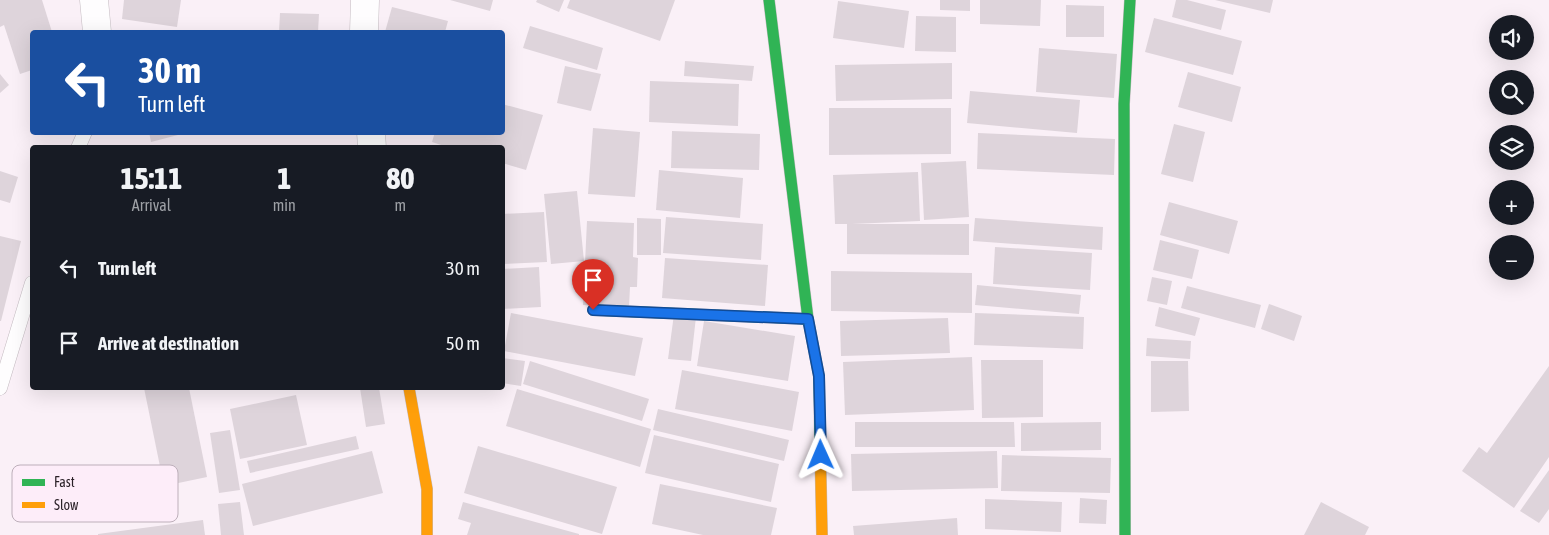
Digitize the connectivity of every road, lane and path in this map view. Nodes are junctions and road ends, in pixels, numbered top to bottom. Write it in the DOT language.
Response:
graph roads {
  1 [pos="94,0"];
  2 [pos="365,0"];
  3 [pos="769,0"];
  4 [pos="1130,0"];
  5 [pos="97,30"];
  6 [pos="364,30"];
  7 [pos="30,290"];
  8 [pos="593,310"];
  9 [pos="808,319"];
  10 [pos="0,388"];
  11 [pos="409,390"];
  12 [pos="427,535"];
  13 [pos="822,535"];
  14 [pos="1125,535"];
  1 -- 5 [label="street"];
  2 -- 6 [label="street"];
  3 -- 9 [label="street"];
  4 -- 14 [label="street"];
  7 -- 10 [label="lane"];
  8 -- 9 [label="street"];
  9 -- 13 [label="street"];
  11 -- 12 [label="street"];
}
